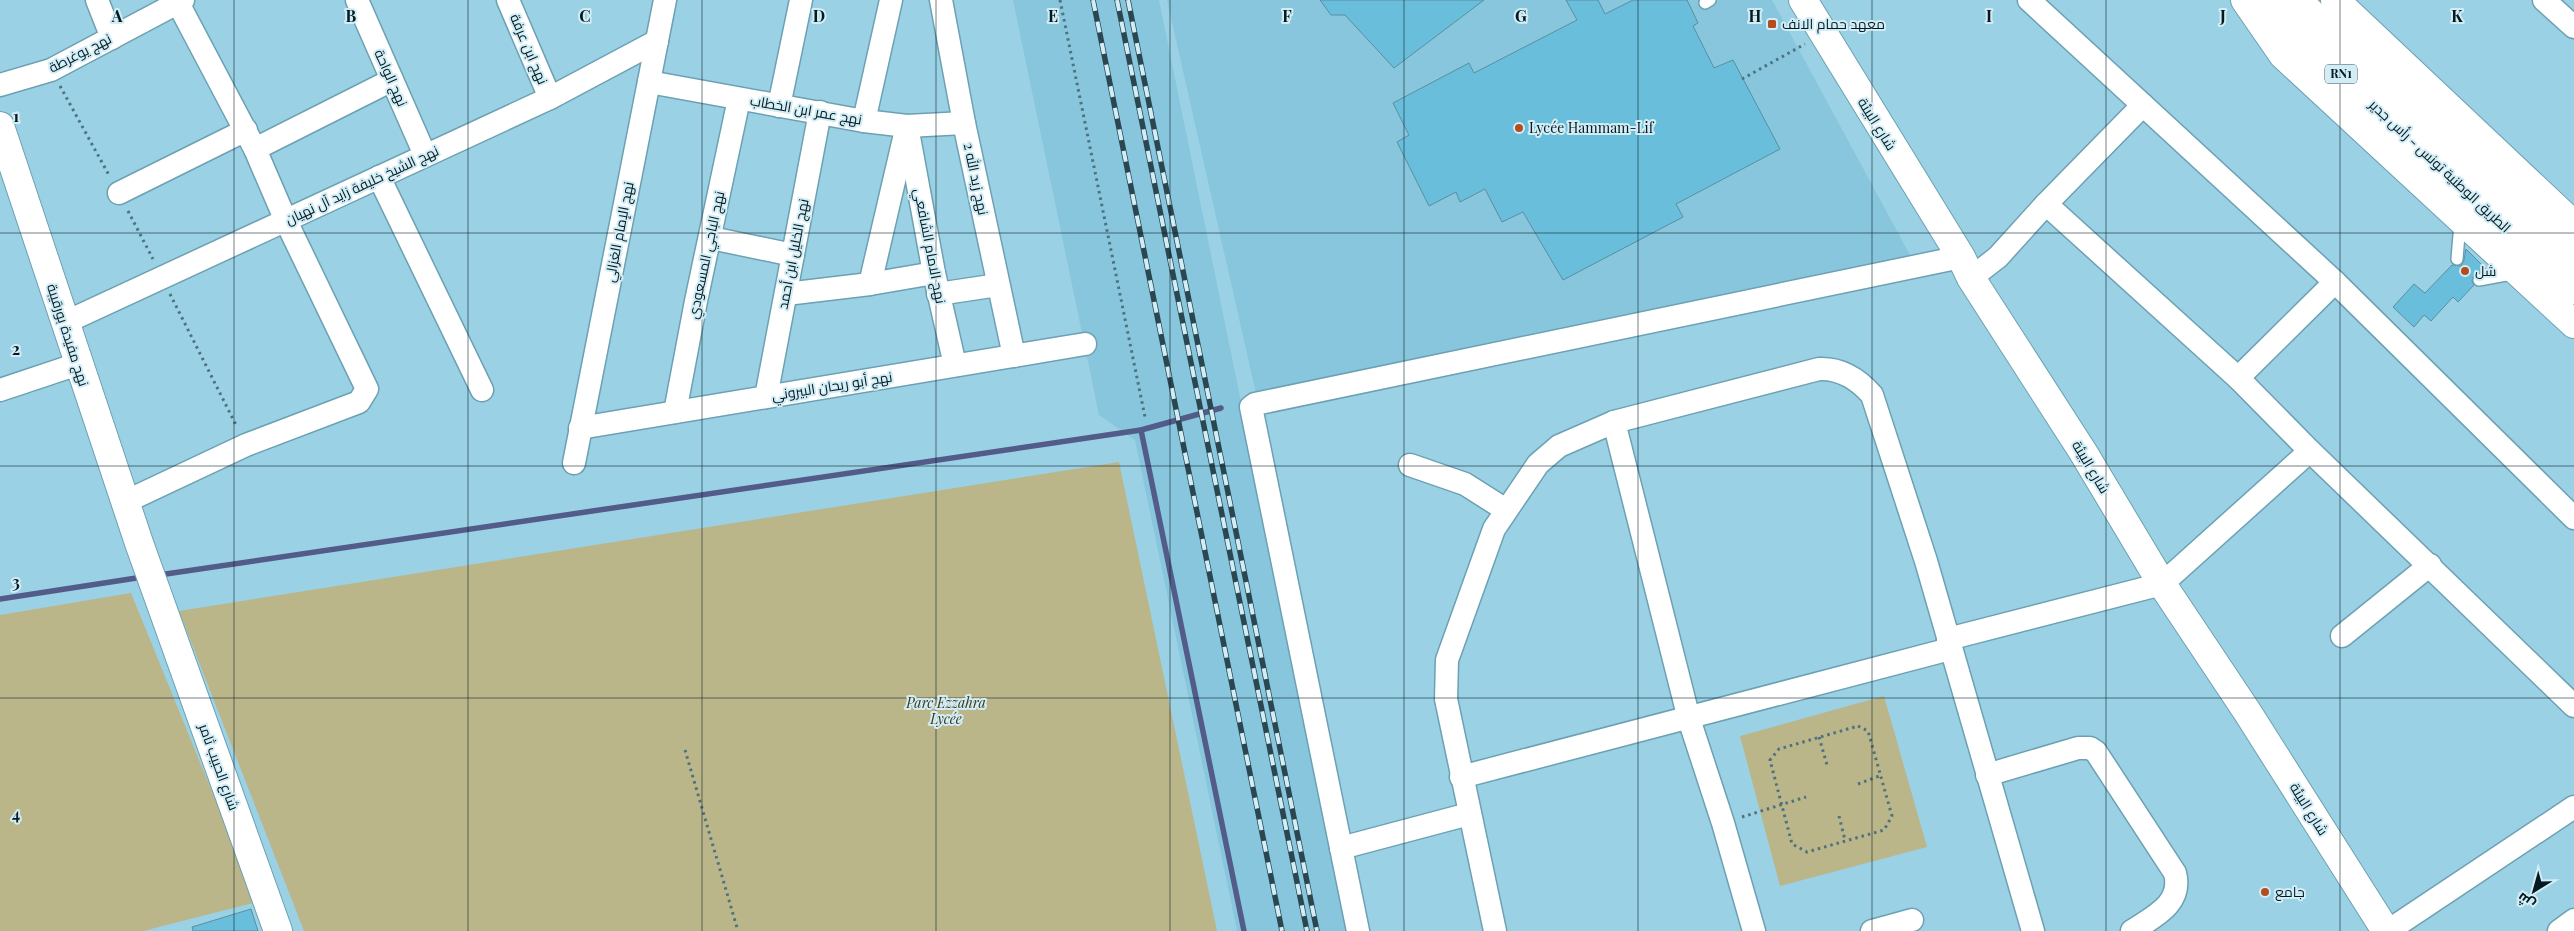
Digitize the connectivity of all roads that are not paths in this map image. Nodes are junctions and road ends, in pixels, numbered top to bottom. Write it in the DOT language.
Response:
graph roads {
  1 [pos="97,0"];
  2 [pos="357,0"];
  3 [pos="508,0"];
  4 [pos="665,0"];
  5 [pos="801,0"];
  6 [pos="891,0"];
  7 [pos="941,0"];
  8 [pos="1803,0"];
  9 [pos="2029,0"];
  10 [pos="2245,0"];
  11 [pos="2264,0"];
  12 [pos="2297,0"];
  13 [pos="2335,0"];
  14 [pos="2544,0"];
  15 [pos="181,1"];
  16 [pos="2574,27"];
  17 [pos="112,38"];
  18 [pos="657,41"];
  19 [pos="392,80"];
  20 [pos="649,82"];
  21 [pos="0,85"];
  22 [pos="550,98"];
  23 [pos="739,99"];
  24 [pos="2143,105"];
  25 [pos="779,106"];
  26 [pos="820,112"];
  27 [pos="864,121"];
  28 [pos="964,123"];
  29 [pos="0,126"];
  30 [pos="907,126"];
  31 [pos="2428,138"];
  32 [pos="250,139"];
  33 [pos="425,155"];
  34 [pos="379,177"];
  35 [pos="119,193"];
  36 [pos="2046,204"];
  37 [pos="2461,219"];
  38 [pos="286,221"];
  39 [pos="2574,224"];
  40 [pos="710,238"];
  41 [pos="793,255"];
  42 [pos="2574,258"];
  43 [pos="2457,259"];
  44 [pos="1966,268"];
  45 [pos="2518,272"];
  46 [pos="2479,280"];
  47 [pos="2335,282"];
  48 [pos="936,283"];
  49 [pos="870,284"];
  50 [pos="998,285"];
  51 [pos="2574,290"];
  52 [pos="786,294"];
  53 [pos="64,323"];
  54 [pos="2574,324"];
  55 [pos="1085,344"];
  56 [pos="1014,356"];
  57 [pos="78,364"];
  58 [pos="955,365"];
  59 [pos="2238,378"];
  60 [pos="0,390"];
  61 [pos="482,390"];
  62 [pos="766,396"];
  63 [pos="675,412"];
  64 [pos="1614,422"];
  65 [pos="580,428"];
  66 [pos="2310,451"];
  67 [pos="574,463"];
  68 [pos="1410,465"];
  69 [pos="125,502"];
  70 [pos="1506,510"];
  71 [pos="2574,518"];
  72 [pos="139,543"];
  73 [pos="2430,565"];
  74 [pos="2162,584"];
  75 [pos="2342,636"];
  76 [pos="1949,644"];
  77 [pos="2574,706"];
  78 [pos="1689,719"];
  79 [pos="1988,775"];
  80 [pos="1461,777"];
  81 [pos="2574,807"];
  82 [pos="1469,814"];
  83 [pos="1341,848"];
  84 [pos="1912,920"];
  85 [pos="2574,920"];
  86 [pos="278,931"];
  87 [pos="1358,931"];
  88 [pos="1495,931"];
  89 [pos="1754,931"];
  90 [pos="1874,931"];
  91 [pos="2032,931"];
  92 [pos="2132,931"];
  93 [pos="2387,931"];
  94 [pos="2559,931"];
  1 -- 17 [label="street"];
  2 -- 19 [label="street, نهج الواحة"];
  3 -- 22 [label="street, نهج ابن عرفة"];
  4 -- 18 [label="street, نهج الإمام الغزالي"];
  5 -- 25 [label="street"];
  6 -- 27 [label="street"];
  7 -- 28 [label="street, نهج زيد الله 2"];
  8 -- 44 [label="main road, شارع البيئة"];
  9 -- 24 [label="street"];
  10 -- 37 [label="main road"];
  11 -- 31 [label="main road, الطريق الوطنية تونس - رأس جدير / RN1"];
  12 -- 31 [label="main road, الطريق الوطنية تونس - رأس جدير / RN1"];
  13 -- 39 [label="main road"];
  14 -- 16 [label="street"];
  15 -- 17 [label="street, نهج يوغرطة"];
  15 -- 32 [label="street"];
  17 -- 21 [label="street, نهج يوغرطة"];
  18 -- 20 [label="street, نهج الإمام الغزالي"];
  18 -- 22 [label="street, نهج الشيخ خليفة زايد آل نهيان"];
  19 -- 32 [label="street"];
  19 -- 33 [label="street, نهج الواحة"];
  20 -- 23 [label="street, نهج عمر ابن الخطاب"];
  20 -- 65 [label="street, نهج الإمام الغزالي"];
  22 -- 33 [label="street, نهج الشيخ خليفة زايد آل نهيان"];
  23 -- 25 [label="street, نهج عمر ابن الخطاب"];
  23 -- 40 [label="street, نهج الباجي المسعودي"];
  24 -- 36 [label="street"];
  24 -- 47 [label="street"];
  25 -- 26 [label="street, نهج عمر ابن الخطاب"];
  26 -- 27 [label="street, نهج عمر ابن الخطاب"];
  26 -- 41 [label="street, نهج الخليل ابن أحمد"];
  27 -- 30 [label="street, نهج عمر ابن الخطاب"];
  28 -- 30 [label="street, نهج عمر ابن الخطاب"];
  28 -- 50 [label="street, نهج زيد الله 2"];
  29 -- 53 [label="main road, نهج مفيدة بورقيبة"];
  30 -- 48 [label="street, نهج الامام الشافعي"];
  30 -- 49 [label="street"];
  31 -- 42 [label="main road, الطريق الوطنية تونس - رأس جدير / RN1"];
  31 -- 51 [label="main road, الطريق الوطنية تونس - رأس جدير / RN1"];
  32 -- 35 [label="street"];
  32 -- 38 [label="street"];
  33 -- 34 [label="street, نهج الشيخ خليفة زايد آل نهيان"];
  34 -- 38 [label="street, نهج الشيخ خليفة زايد آل نهيان"];
  34 -- 61 [label="street"];
  36 -- 44 [label="street"];
  36 -- 59 [label="street"];
  37 -- 43 [label="lane"];
  37 -- 45 [label="main road"];
  38 -- 53 [label="street, نهج الشيخ خليفة زايد آل نهيان"];
  38 -- 69 [label="street"];
  40 -- 41 [label="street"];
  40 -- 63 [label="street, نهج الباجي المسعودي"];
  41 -- 52 [label="street, نهج الخليل ابن أحمد"];
  44 -- 74 [label="main road, شارع البيئة"];
  44 -- 83 [label="street"];
  45 -- 46 [label="lane"];
  45 -- 54 [label="main road"];
  47 -- 59 [label="street"];
  47 -- 71 [label="street"];
  48 -- 49 [label="street"];
  48 -- 50 [label="street"];
  48 -- 58 [label="street, نهج الامام الشافعي"];
  49 -- 52 [label="street"];
  50 -- 56 [label="street, نهج زيد الله 2"];
  52 -- 62 [label="street, نهج الخليل ابن أحمد"];
  53 -- 57 [label="main road, نهج مفيدة بورقيبة"];
  55 -- 56 [label="street, نهج أبو ريحان البيروني"];
  56 -- 58 [label="street, نهج أبو ريحان البيروني"];
  57 -- 60 [label="street"];
  57 -- 69 [label="main road, نهج مفيدة بورقيبة"];
  58 -- 62 [label="street, نهج أبو ريحان البيروني"];
  59 -- 66 [label="street"];
  62 -- 63 [label="street, نهج أبو ريحان البيروني"];
  63 -- 65 [label="street, نهج أبو ريحان البيروني"];
  64 -- 70 [label="street"];
  64 -- 76 [label="street"];
  64 -- 78 [label="street"];
  65 -- 67 [label="street, نهج الإمام الغزالي"];
  66 -- 73 [label="street"];
  66 -- 74 [label="street"];
  68 -- 70 [label="street"];
  69 -- 72 [label="main road, نهج مفيدة بورقيبة"];
  70 -- 80 [label="street"];
  72 -- 86 [label="main road, شارع الحبيب ثامر"];
  73 -- 75 [label="street"];
  73 -- 77 [label="street"];
  74 -- 76 [label="street"];
  74 -- 93 [label="main road, شارع البيئة"];
  76 -- 78 [label="street"];
  76 -- 79 [label="street"];
  78 -- 80 [label="street"];
  78 -- 89 [label="street"];
  79 -- 91 [label="street"];
  79 -- 92 [label="street"];
  80 -- 82 [label="street"];
  81 -- 93 [label="street"];
  82 -- 83 [label="street"];
  82 -- 88 [label="street"];
  83 -- 87 [label="street"];
  84 -- 90 [label="street"];
  85 -- 94 [label="street"];
}
